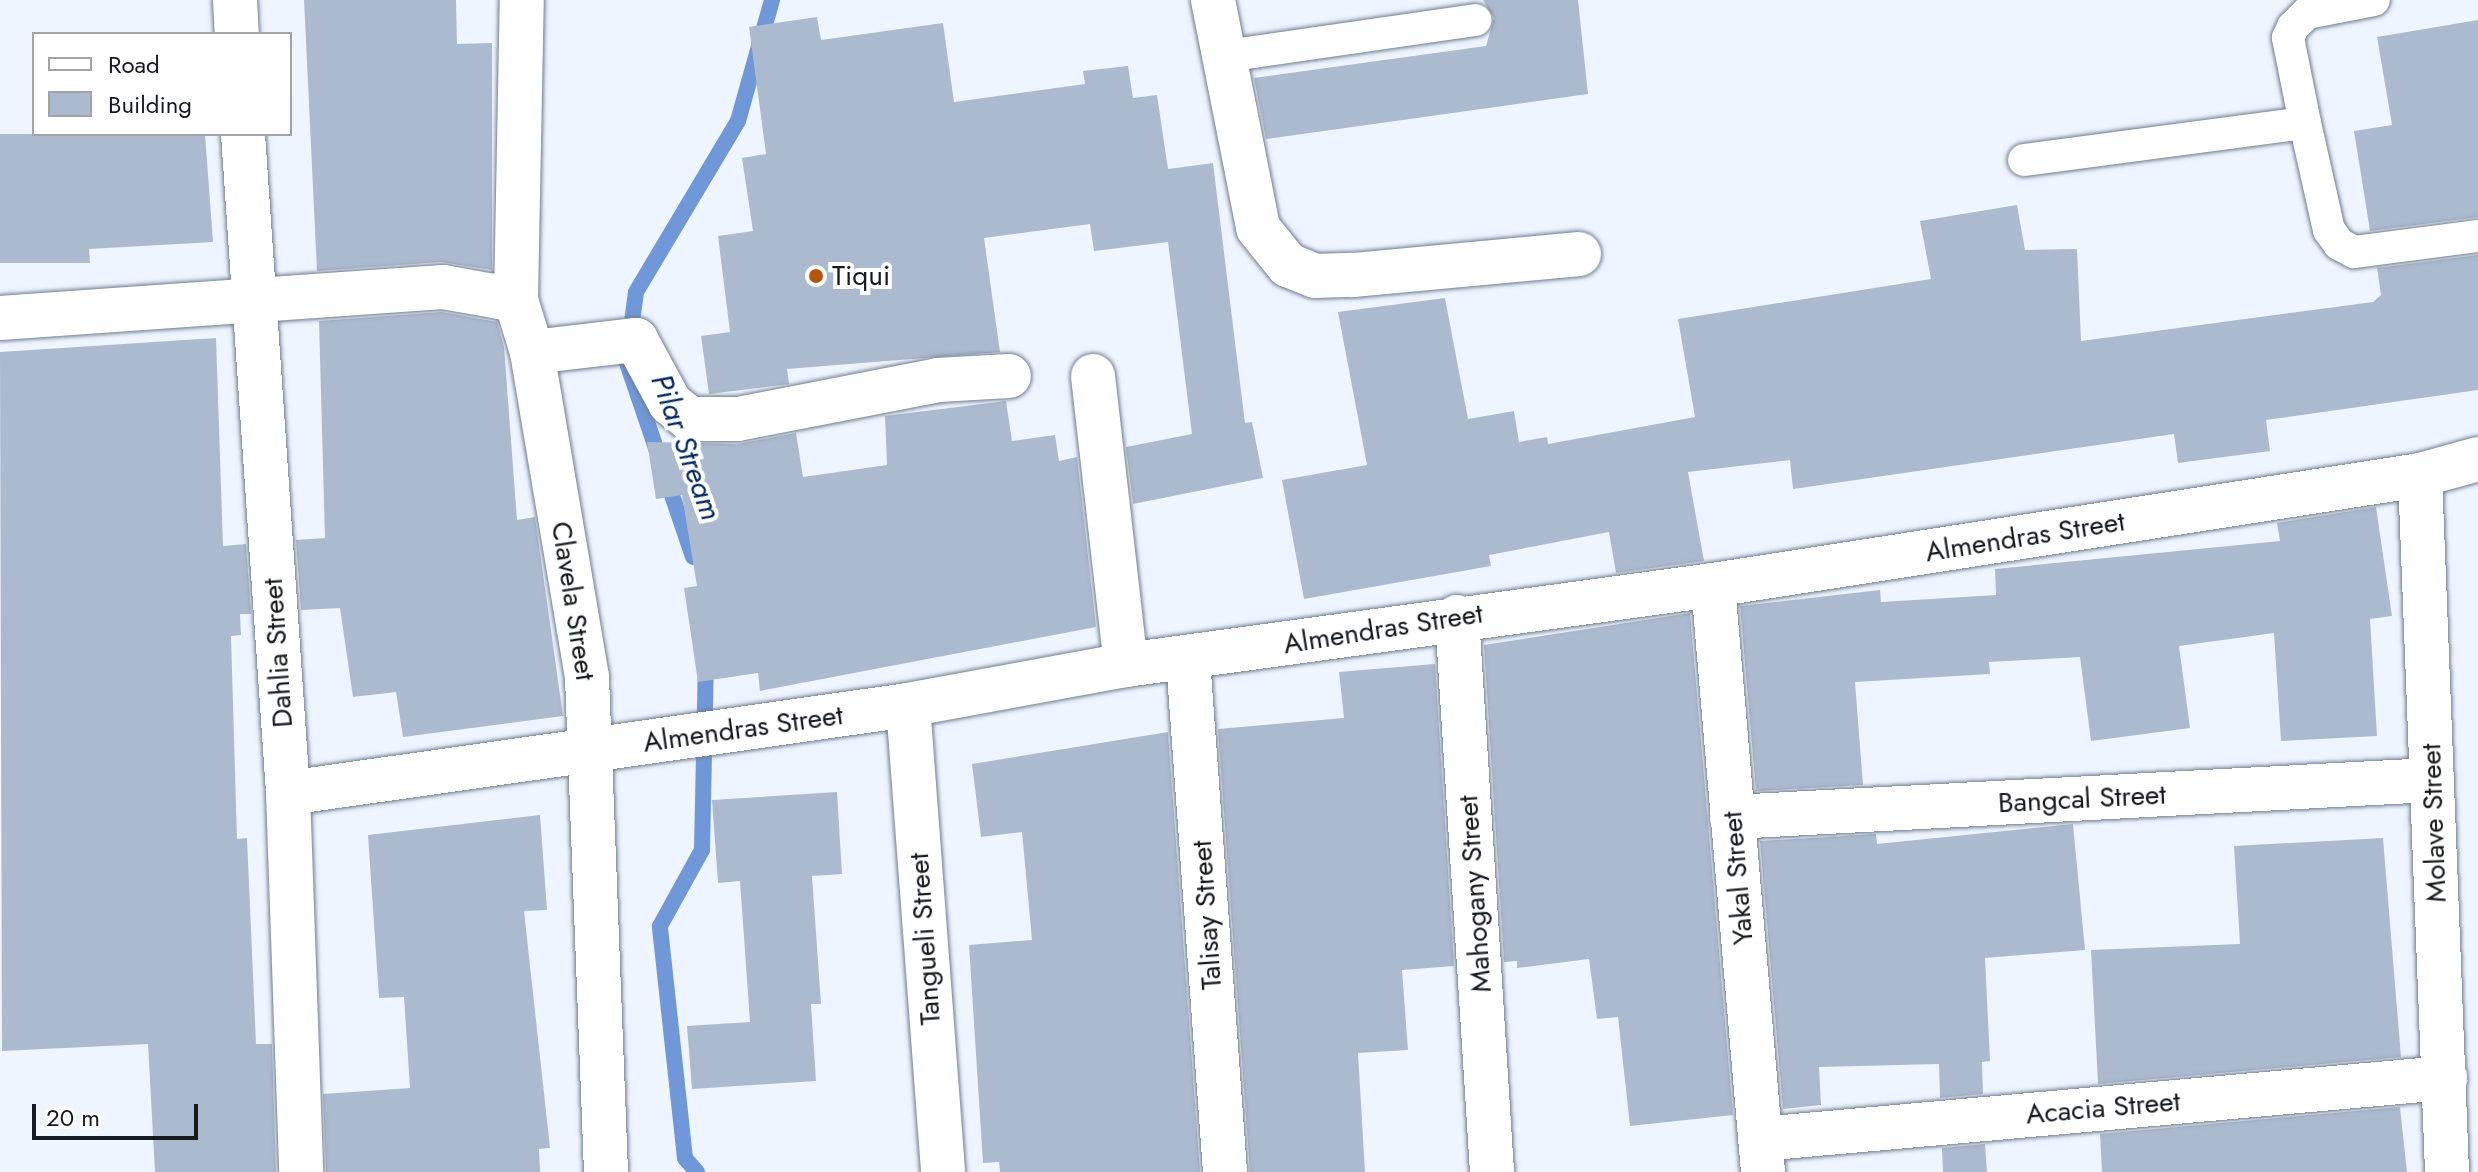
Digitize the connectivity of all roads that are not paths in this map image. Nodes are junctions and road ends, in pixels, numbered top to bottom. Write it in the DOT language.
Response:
graph roads {
  1 [pos="522,0"];
  2 [pos="1213,0"];
  3 [pos="2374,0"];
  4 [pos="1475,20"];
  5 [pos="1226,56"];
  6 [pos="2305,123"];
  7 [pos="243,136"];
  8 [pos="2024,160"];
  9 [pos="2478,236"];
  10 [pos="1579,254"];
  11 [pos="252,295"];
  12 [pos="516,300"];
  13 [pos="0,318"];
  14 [pos="546,351"];
  15 [pos="1009,376"];
  16 [pos="1093,376"];
  17 [pos="2478,459"];
  18 [pos="2420,475"];
  19 [pos="1713,585"];
  20 [pos="1457,617"];
  21 [pos="1188,659"];
  22 [pos="1126,665"];
  23 [pos="908,705"];
  24 [pos="587,751"];
  25 [pos="2431,780"];
  26 [pos="288,793"];
  27 [pos="1732,817"];
  28 [pos="2445,1078"];
  29 [pos="1762,1155"];
  30 [pos="301,1172"];
  31 [pos="606,1172"];
  32 [pos="943,1172"];
  33 [pos="1225,1172"];
  34 [pos="1492,1172"];
  35 [pos="2447,1172"];
  1 -- 12 [label="street, Clavela Street"];
  2 -- 5 [label="street"];
  3 -- 6 [label="lane"];
  4 -- 5 [label="lane"];
  5 -- 10 [label="street"];
  6 -- 8 [label="lane"];
  6 -- 9 [label="lane"];
  7 -- 11 [label="street, Dahlia Street"];
  11 -- 12 [label="street"];
  11 -- 13 [label="street"];
  11 -- 26 [label="street, Dahlia Street"];
  12 -- 14 [label="street, Clavela Street"];
  14 -- 15 [label="street"];
  14 -- 24 [label="street, Clavela Street"];
  16 -- 22 [label="street"];
  17 -- 18 [label="street, Almendras Street"];
  18 -- 19 [label="street, Almendras Street"];
  18 -- 25 [label="street, Molave Street"];
  19 -- 20 [label="street, Almendras Street"];
  19 -- 27 [label="street, Yakal Street"];
  20 -- 21 [label="street, Almendras Street"];
  20 -- 34 [label="street, Mahogany Street"];
  21 -- 22 [label="street, Almendras Street"];
  21 -- 33 [label="street, Talisay Street"];
  22 -- 23 [label="street, Almendras Street"];
  23 -- 24 [label="street, Almendras Street"];
  23 -- 32 [label="street, Tangueli Street"];
  24 -- 26 [label="street, Almendras Street"];
  24 -- 31 [label="street, Clavela Street"];
  25 -- 27 [label="street, Bangcal Street"];
  25 -- 28 [label="street, Molave Street"];
  26 -- 30 [label="street, Dahlia Street"];
  27 -- 29 [label="street, Yakal Street"];
  28 -- 29 [label="street, Acacia Street"];
  28 -- 35 [label="street, Molave Street"];
}
